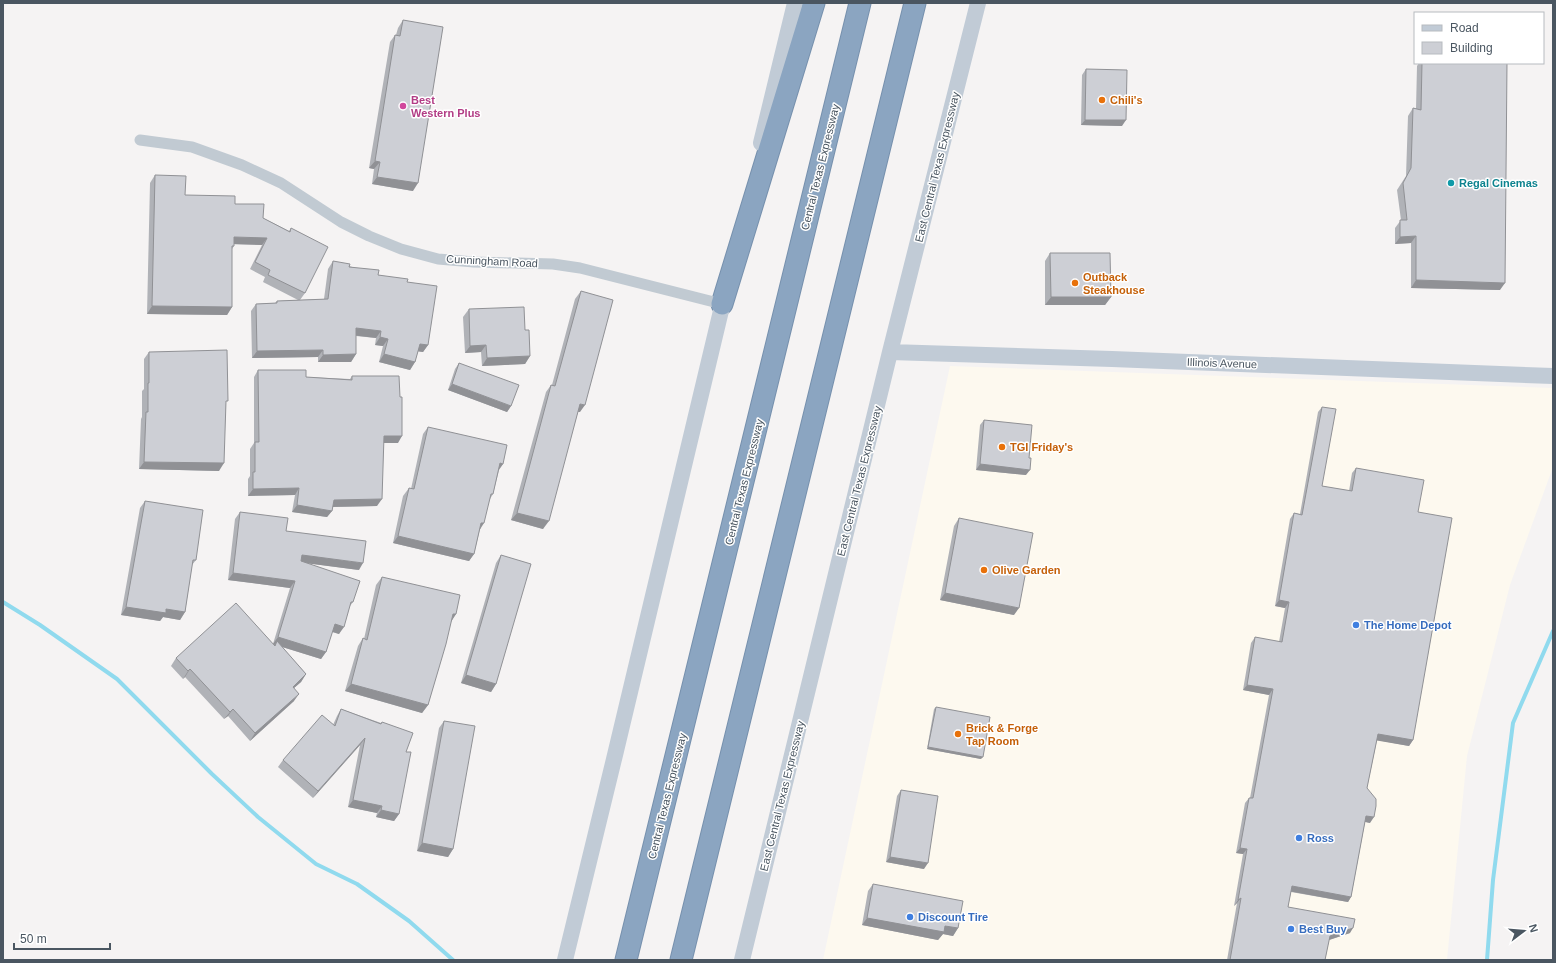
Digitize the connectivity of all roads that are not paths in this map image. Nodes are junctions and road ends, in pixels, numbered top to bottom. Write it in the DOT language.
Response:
graph roads {
  1 [pos="795,3"];
  2 [pos="814,3"];
  3 [pos="860,3"];
  4 [pos="915,3"];
  5 [pos="978,3"];
  6 [pos="140,140"];
  7 [pos="722,304"];
  8 [pos="890,352"];
  9 [pos="1553,376"];
  10 [pos="565,960"];
  11 [pos="626,960"];
  12 [pos="681,960"];
  13 [pos="742,960"];
  1 -- 7 [label="main road"];
  2 -- 7 [label="highway"];
  3 -- 11 [label="highway, Central Texas Expressway"];
  4 -- 12 [label="highway"];
  5 -- 8 [label="main road, East Central Texas Expressway"];
  6 -- 7 [label="street, Cunningham Road"];
  7 -- 10 [label="main road"];
  8 -- 9 [label="main road, Illinois Avenue"];
  8 -- 13 [label="main road, East Central Texas Expressway"];
}
